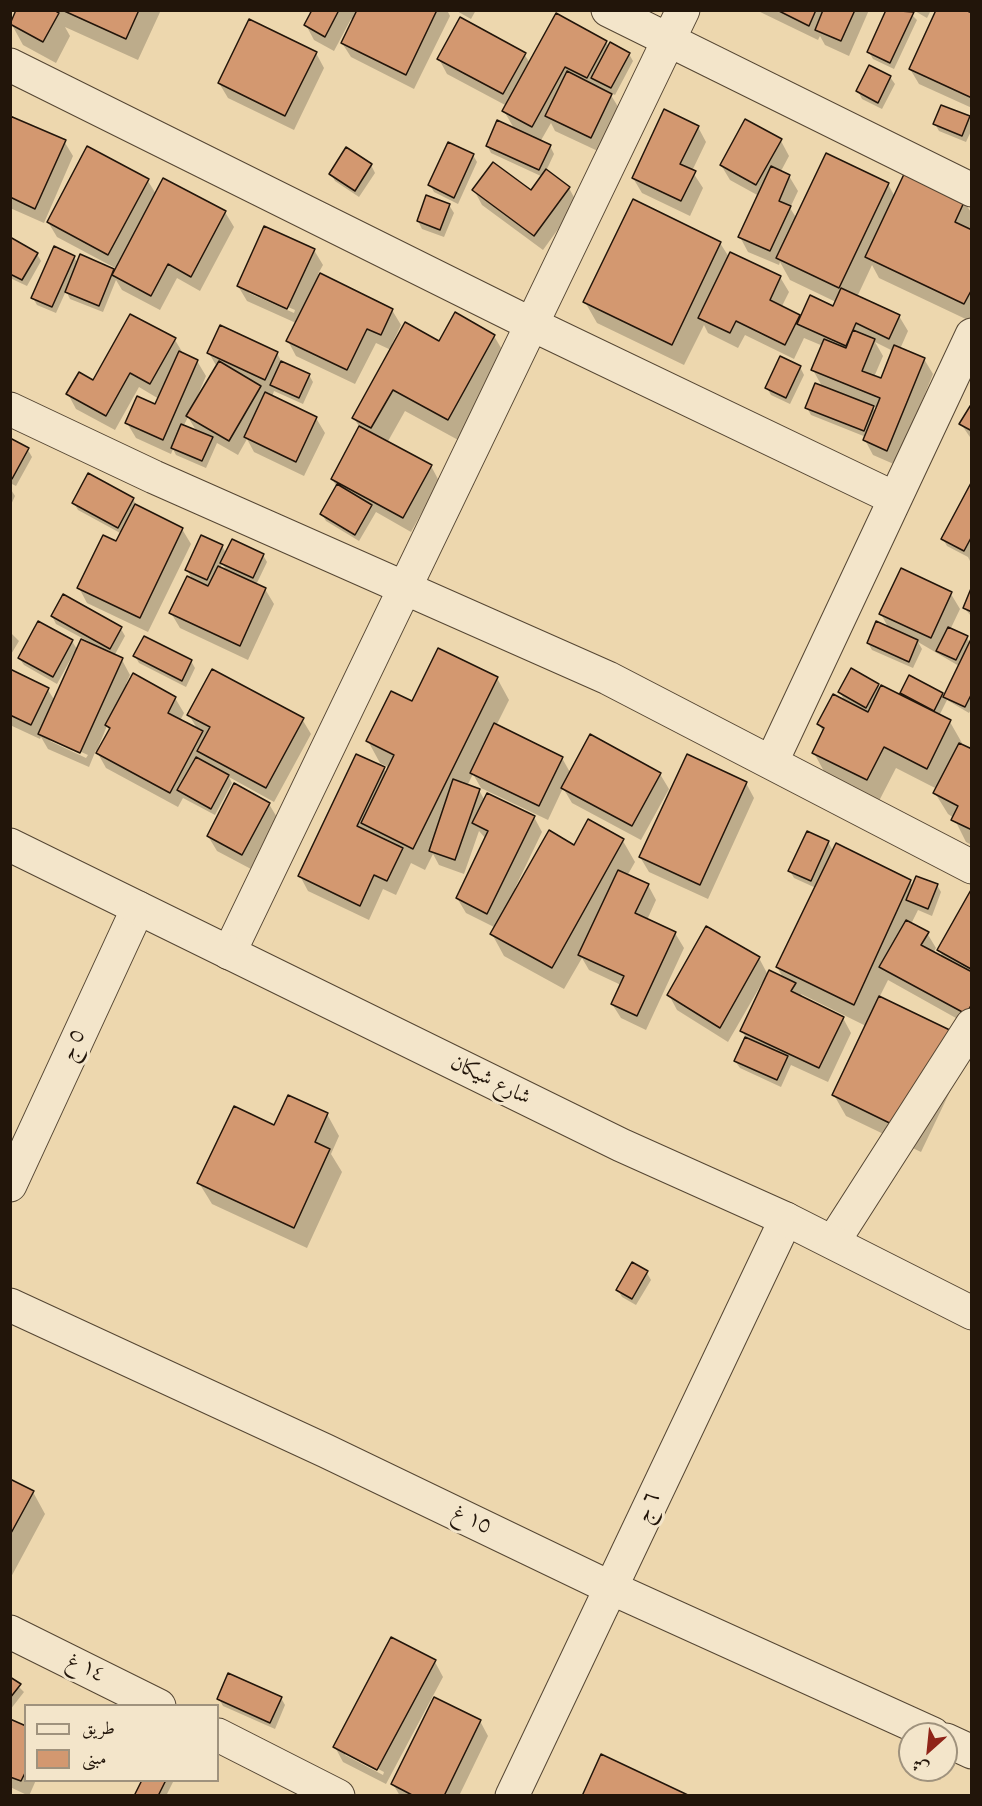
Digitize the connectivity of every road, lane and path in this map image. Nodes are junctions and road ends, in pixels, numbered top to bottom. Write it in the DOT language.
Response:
graph roads {
  1 [pos="608,10"];
  2 [pos="683,10"];
  3 [pos="668,40"];
  4 [pos="10,65"];
  5 [pos="972,190"];
  6 [pos="531,324"];
  7 [pos="972,335"];
  8 [pos="10,409"];
  9 [pos="894,498"];
  10 [pos="405,590"];
  11 [pos="772,761"];
  12 [pos="10,845"];
  13 [pos="972,867"];
  14 [pos="138,908"];
  15 [pos="229,953"];
  16 [pos="972,1026"];
  17 [pos="10,1185"];
  18 [pos="786,1219"];
  19 [pos="833,1242"];
  20 [pos="10,1305"];
  21 [pos="972,1313"];
  22 [pos="611,1588"];
  23 [pos="10,1632"];
  24 [pos="155,1704"];
  25 [pos="907,1722"];
  26 [pos="219,1736"];
  27 [pos="958,1746"];
  28 [pos="972,1752"];
  29 [pos="338,1796"];
  30 [pos="512,1796"];
  1 -- 3 [label="street"];
  2 -- 3 [label="street"];
  3 -- 5 [label="street"];
  3 -- 6 [label="street"];
  4 -- 6 [label="street"];
  6 -- 9 [label="street"];
  6 -- 10 [label="street"];
  7 -- 9 [label="street"];
  8 -- 10 [label="street"];
  9 -- 11 [label="street"];
  10 -- 11 [label="street"];
  10 -- 15 [label="street"];
  11 -- 13 [label="street"];
  12 -- 14 [label="street, شارع شيكان"];
  14 -- 15 [label="street, شارع شيكان"];
  14 -- 17 [label="street, ٥ ج"];
  15 -- 18 [label="street, شارع شيكان"];
  16 -- 19 [label="street"];
  18 -- 19 [label="street, شارع شيكان"];
  18 -- 22 [label="street, ٦ ج"];
  19 -- 21 [label="street, شارع شيكان"];
  20 -- 22 [label="street, ١٥ غ"];
  22 -- 25 [label="street, ١٥ غ"];
  22 -- 30 [label="street, ٦ ج"];
  23 -- 24 [label="street, ١٤ غ"];
  26 -- 29 [label="street"];
  27 -- 28 [label="street"];
}
